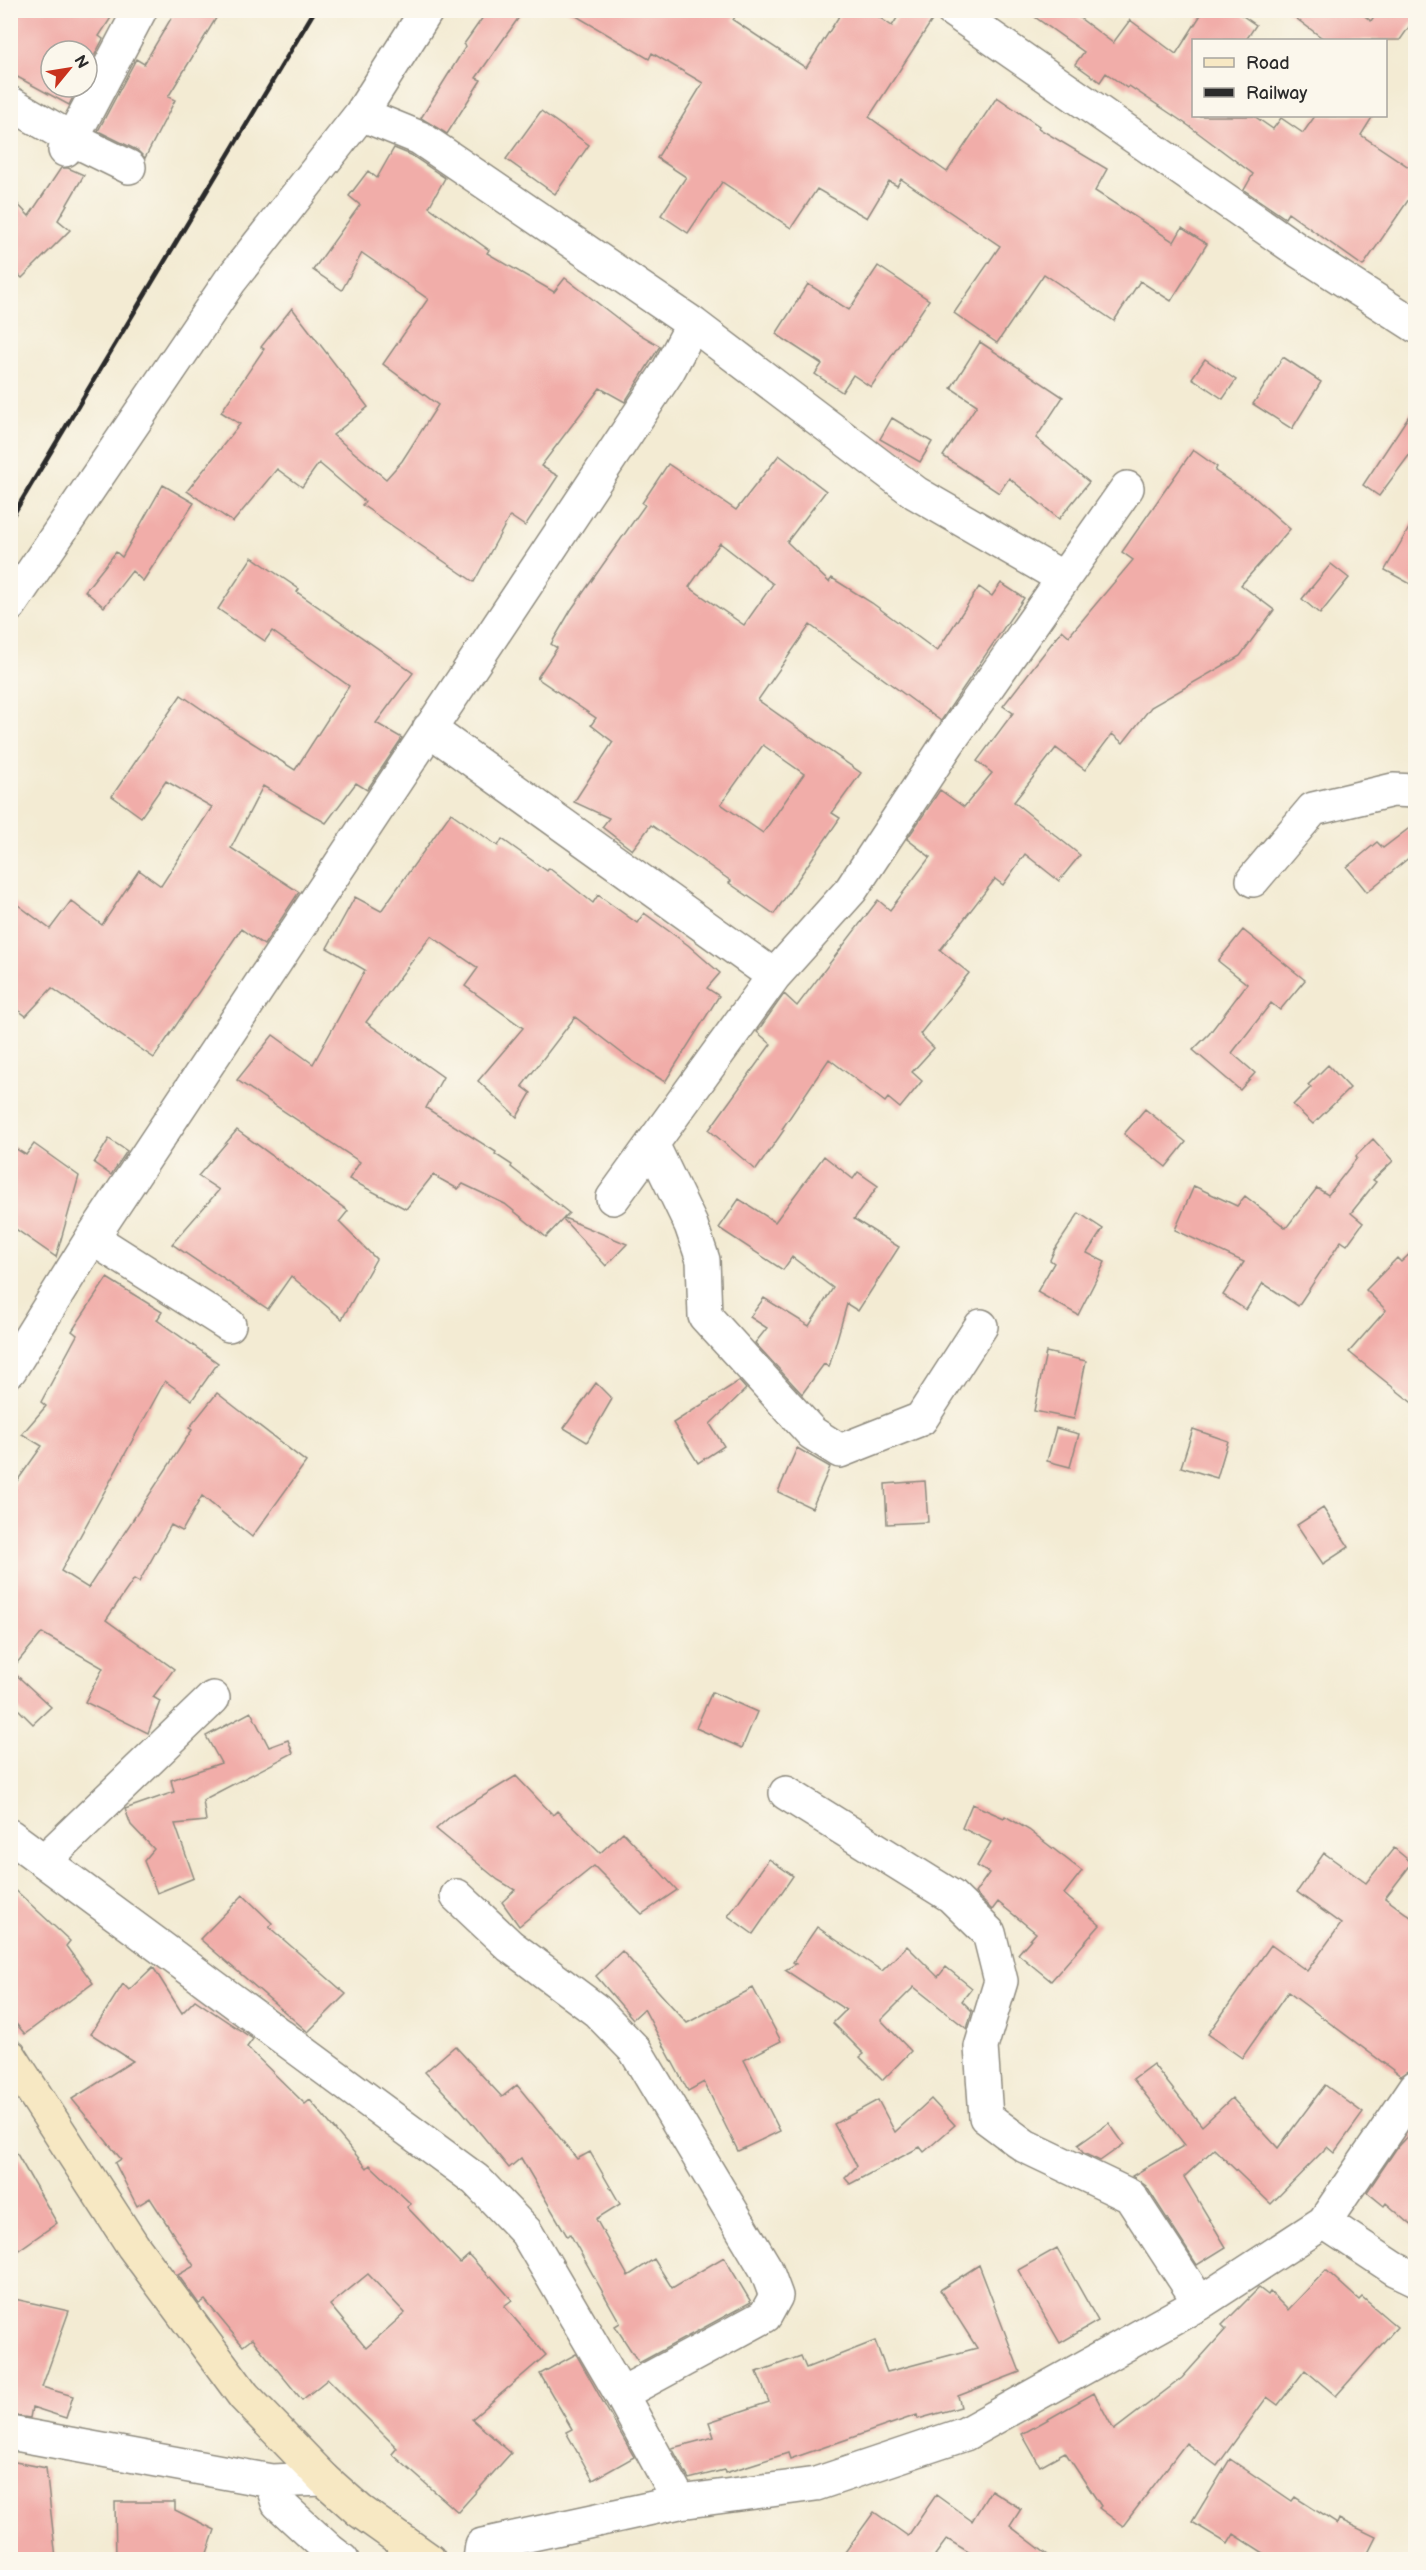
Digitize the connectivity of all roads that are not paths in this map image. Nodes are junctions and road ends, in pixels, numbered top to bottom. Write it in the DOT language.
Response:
graph roads {
  1 [pos="140,10"];
  2 [pos="427,10"];
  3 [pos="952,10"];
  4 [pos="10,103"];
  5 [pos="361,114"];
  6 [pos="69,144"];
  7 [pos="129,168"];
  8 [pos="693,324"];
  9 [pos="1416,326"];
  10 [pos="1127,488"];
  11 [pos="1063,578"];
  12 [pos="10,605"];
  13 [pos="429,729"];
  14 [pos="1416,791"];
  15 [pos="1253,880"];
  16 [pos="774,976"];
  17 [pos="652,1144"];
  18 [pos="613,1198"];
  19 [pos="92,1238"];
  20 [pos="229,1325"];
  21 [pos="981,1326"];
  22 [pos="10,1370"];
  23 [pos="213,1698"];
  24 [pos="786,1793"];
  25 [pos="10,1836"];
  26 [pos="45,1860"];
  27 [pos="457,1896"];
  28 [pos="10,2056"];
  29 [pos="1416,2087"];
  30 [pos="1324,2222"];
  31 [pos="1416,2279"];
  32 [pos="1200,2302"];
  33 [pos="621,2394"];
  34 [pos="10,2433"];
  35 [pos="324,2479"];
  36 [pos="270,2481"];
  37 [pos="680,2502"];
  38 [pos="342,2559"];
  39 [pos="429,2559"];
  40 [pos="480,2559"];
  1 -- 6 [label="street"];
  2 -- 5 [label="street"];
  3 -- 9 [label="street"];
  4 -- 6 [label="street"];
  5 -- 8 [label="street"];
  5 -- 12 [label="street"];
  6 -- 7 [label="street"];
  8 -- 11 [label="street"];
  8 -- 13 [label="street"];
  10 -- 11 [label="street"];
  11 -- 16 [label="street"];
  13 -- 16 [label="street"];
  13 -- 19 [label="street"];
  14 -- 15 [label="street"];
  16 -- 17 [label="street"];
  17 -- 18 [label="street"];
  17 -- 21 [label="street"];
  19 -- 20 [label="street"];
  19 -- 22 [label="street"];
  23 -- 26 [label="street"];
  24 -- 32 [label="street"];
  25 -- 26 [label="street"];
  26 -- 33 [label="street"];
  27 -- 33 [label="street"];
  28 -- 35 [label="main road"];
  29 -- 30 [label="street"];
  30 -- 31 [label="street"];
  30 -- 32 [label="street"];
  32 -- 37 [label="street"];
  33 -- 37 [label="street"];
  34 -- 36 [label="street"];
  35 -- 36 [label="street"];
  35 -- 39 [label="main road"];
  36 -- 38 [label="street"];
  37 -- 40 [label="street"];
}
